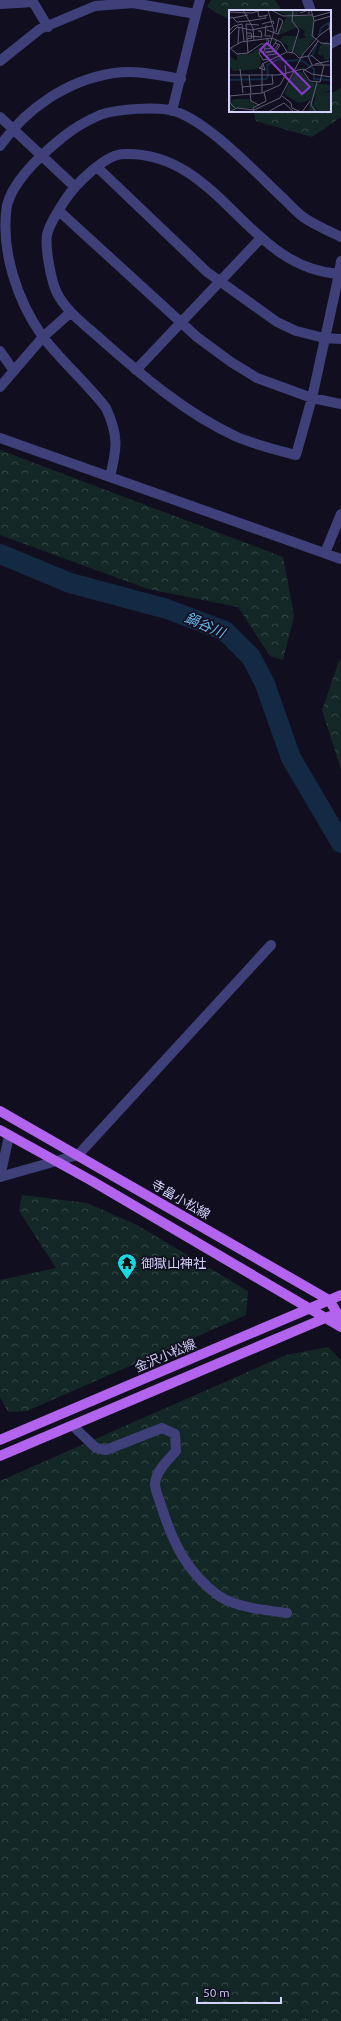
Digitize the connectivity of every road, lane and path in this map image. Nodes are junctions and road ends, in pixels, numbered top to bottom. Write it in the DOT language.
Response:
graph roads {
  1 [pos="200,0"];
  2 [pos="307,0"];
  3 [pos="0,4"];
  4 [pos="311,10"];
  5 [pos="196,14"];
  6 [pos="48,27"];
  7 [pos="341,38"];
  8 [pos="331,43"];
  9 [pos="0,61"];
  10 [pos="181,79"];
  11 [pos="172,111"];
  12 [pos="0,117"];
  13 [pos="12,128"];
  14 [pos="0,146"];
  15 [pos="42,156"];
  16 [pos="97,167"];
  17 [pos="74,186"];
  18 [pos="59,211"];
  19 [pos="341,237"];
  20 [pos="261,238"];
  21 [pos="341,261"];
  22 [pos="340,274"];
  23 [pos="220,282"];
  24 [pos="71,312"];
  25 [pos="182,322"];
  26 [pos="44,337"];
  27 [pos="324,338"];
  28 [pos="341,339"];
  29 [pos="0,351"];
  30 [pos="136,370"];
  31 [pos="14,371"];
  32 [pos="0,387"];
  33 [pos="312,398"];
  34 [pos="341,404"];
  35 [pos="0,438"];
  36 [pos="110,477"];
  37 [pos="341,514"];
  38 [pos="325,553"];
  39 [pos="341,559"];
  40 [pos="271,945"];
  41 [pos="0,1111"];
  42 [pos="0,1130"];
  43 [pos="9,1136"];
  44 [pos="78,1155"];
  45 [pos="56,1162"];
  46 [pos="0,1177"];
  47 [pos="341,1295"];
  48 [pos="329,1300"];
  49 [pos="309,1308"];
  50 [pos="340,1315"];
  51 [pos="325,1318"];
  52 [pos="341,1327"];
  53 [pos="73,1426"];
  54 [pos="0,1440"];
  55 [pos="0,1456"];
  56 [pos="287,1613"];
  1 -- 5 [label="street"];
  2 -- 4 [label="street"];
  3 -- 6 [label="street"];
  5 -- 6 [label="street"];
  5 -- 10 [label="street"];
  6 -- 9 [label="street"];
  7 -- 8 [label="street"];
  10 -- 11 [label="street"];
  10 -- 13 [label="street"];
  11 -- 15 [label="street"];
  11 -- 19 [label="street"];
  12 -- 13 [label="street"];
  13 -- 14 [label="street"];
  13 -- 15 [label="street"];
  15 -- 17 [label="street"];
  15 -- 26 [label="street"];
  16 -- 17 [label="street"];
  16 -- 20 [label="street"];
  16 -- 23 [label="street"];
  17 -- 18 [label="street"];
  18 -- 24 [label="street"];
  18 -- 25 [label="street"];
  20 -- 22 [label="street"];
  20 -- 23 [label="street"];
  21 -- 22 [label="street"];
  22 -- 27 [label="street"];
  23 -- 25 [label="street"];
  23 -- 27 [label="street"];
  24 -- 26 [label="street"];
  24 -- 30 [label="street"];
  25 -- 30 [label="street"];
  25 -- 33 [label="street"];
  26 -- 31 [label="street"];
  26 -- 36 [label="street"];
  27 -- 28 [label="street"];
  27 -- 33 [label="street"];
  29 -- 31 [label="street"];
  30 -- 33 [label="street"];
  31 -- 32 [label="street"];
  33 -- 34 [label="street"];
  35 -- 36 [label="street"];
  36 -- 38 [label="street"];
  37 -- 38 [label="street"];
  38 -- 39 [label="street"];
  40 -- 44 [label="street"];
  41 -- 44 [label="main road, 寺畠小松線"];
  42 -- 43 [label="main road"];
  43 -- 45 [label="main road"];
  43 -- 46 [label="street"];
  44 -- 45 [label="street"];
  44 -- 48 [label="main road, 寺畠小松線"];
  45 -- 46 [label="street"];
  45 -- 49 [label="main road"];
  47 -- 48 [label="main road, 金沢小松線"];
  48 -- 49 [label="main road, 金沢小松線"];
  48 -- 50 [label="main road, 寺畠小松線"];
  49 -- 51 [label="main road"];
  49 -- 54 [label="main road, 金沢小松線"];
  50 -- 51 [label="main road"];
  51 -- 52 [label="main road"];
  51 -- 53 [label="main road"];
  53 -- 55 [label="main road"];
  53 -- 56 [label="street"];
}
